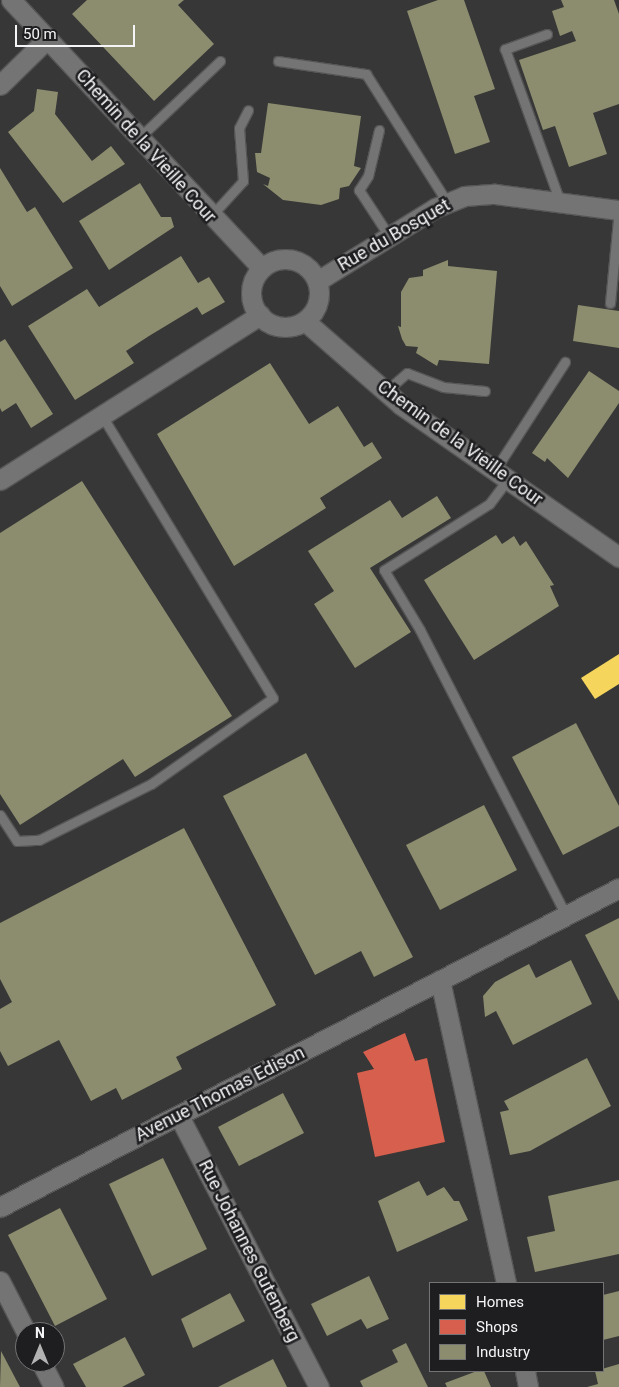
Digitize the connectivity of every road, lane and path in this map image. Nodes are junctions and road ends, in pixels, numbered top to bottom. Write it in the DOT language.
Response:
graph roads {
  1 [pos="11,0"];
  2 [pos="547,34"];
  3 [pos="47,39"];
  4 [pos="220,61"];
  5 [pos="278,61"];
  6 [pos="0,85"];
  7 [pos="248,110"];
  8 [pos="379,130"];
  9 [pos="141,136"];
  10 [pos="446,202"];
  11 [pos="560,202"];
  12 [pos="619,210"];
  13 [pos="210,216"];
  14 [pos="389,236"];
  15 [pos="262,268"];
  16 [pos="319,280"];
  17 [pos="610,303"];
  18 [pos="260,315"];
  19 [pos="306,322"];
  20 [pos="564,362"];
  21 [pos="484,391"];
  22 [pos="385,392"];
  23 [pos="102,416"];
  24 [pos="502,474"];
  25 [pos="0,480"];
  26 [pos="619,557"];
  27 [pos="0,815"];
  28 [pos="619,888"];
  29 [pos="563,909"];
  30 [pos="440,980"];
  31 [pos="179,1116"];
  32 [pos="0,1207"];
  33 [pos="0,1281"];
  34 [pos="506,1282"];
  35 [pos="21,1322"];
  36 [pos="46,1372"];
  37 [pos="524,1372"];
  38 [pos="54,1387"];
  39 [pos="319,1387"];
  40 [pos="528,1387"];
  1 -- 3 [label="street, Chemin de la Vieille Cour"];
  2 -- 11 [label="lane"];
  3 -- 6 [label="street"];
  3 -- 9 [label="street, Chemin de la Vieille Cour"];
  4 -- 9 [label="lane"];
  5 -- 10 [label="lane"];
  7 -- 13 [label="lane"];
  8 -- 14 [label="lane"];
  9 -- 13 [label="street, Chemin de la Vieille Cour"];
  10 -- 11 [label="street, Rue du Bosquet"];
  10 -- 14 [label="street, Rue du Bosquet"];
  11 -- 12 [label="street, Rue du Bosquet"];
  12 -- 17 [label="lane"];
  13 -- 15 [label="street, Chemin de la Vieille Cour"];
  14 -- 16 [label="street, Rue du Bosquet"];
  15 -- 16 [label="street, Rue du Bosquet"];
  15 -- 18 [label="street"];
  16 -- 19 [label="street, Rue du Bosquet"];
  18 -- 19 [label="street"];
  18 -- 23 [label="street"];
  19 -- 22 [label="street, Chemin de la Vieille Cour"];
  20 -- 24 [label="lane"];
  21 -- 22 [label="lane"];
  22 -- 24 [label="street, Chemin de la Vieille Cour"];
  23 -- 25 [label="street"];
  23 -- 27 [label="lane"];
  24 -- 26 [label="street, Chemin de la Vieille Cour"];
  24 -- 29 [label="lane"];
  28 -- 30 [label="street, Avenue Thomas Edison"];
  30 -- 31 [label="street, Avenue Thomas Edison"];
  30 -- 34 [label="street"];
  31 -- 32 [label="street, Avenue Thomas Edison"];
  31 -- 39 [label="street, Rue Johannes Gutenberg"];
  33 -- 35 [label="street"];
  36 -- 38 [label="street"];
  37 -- 40 [label="street"];
}
